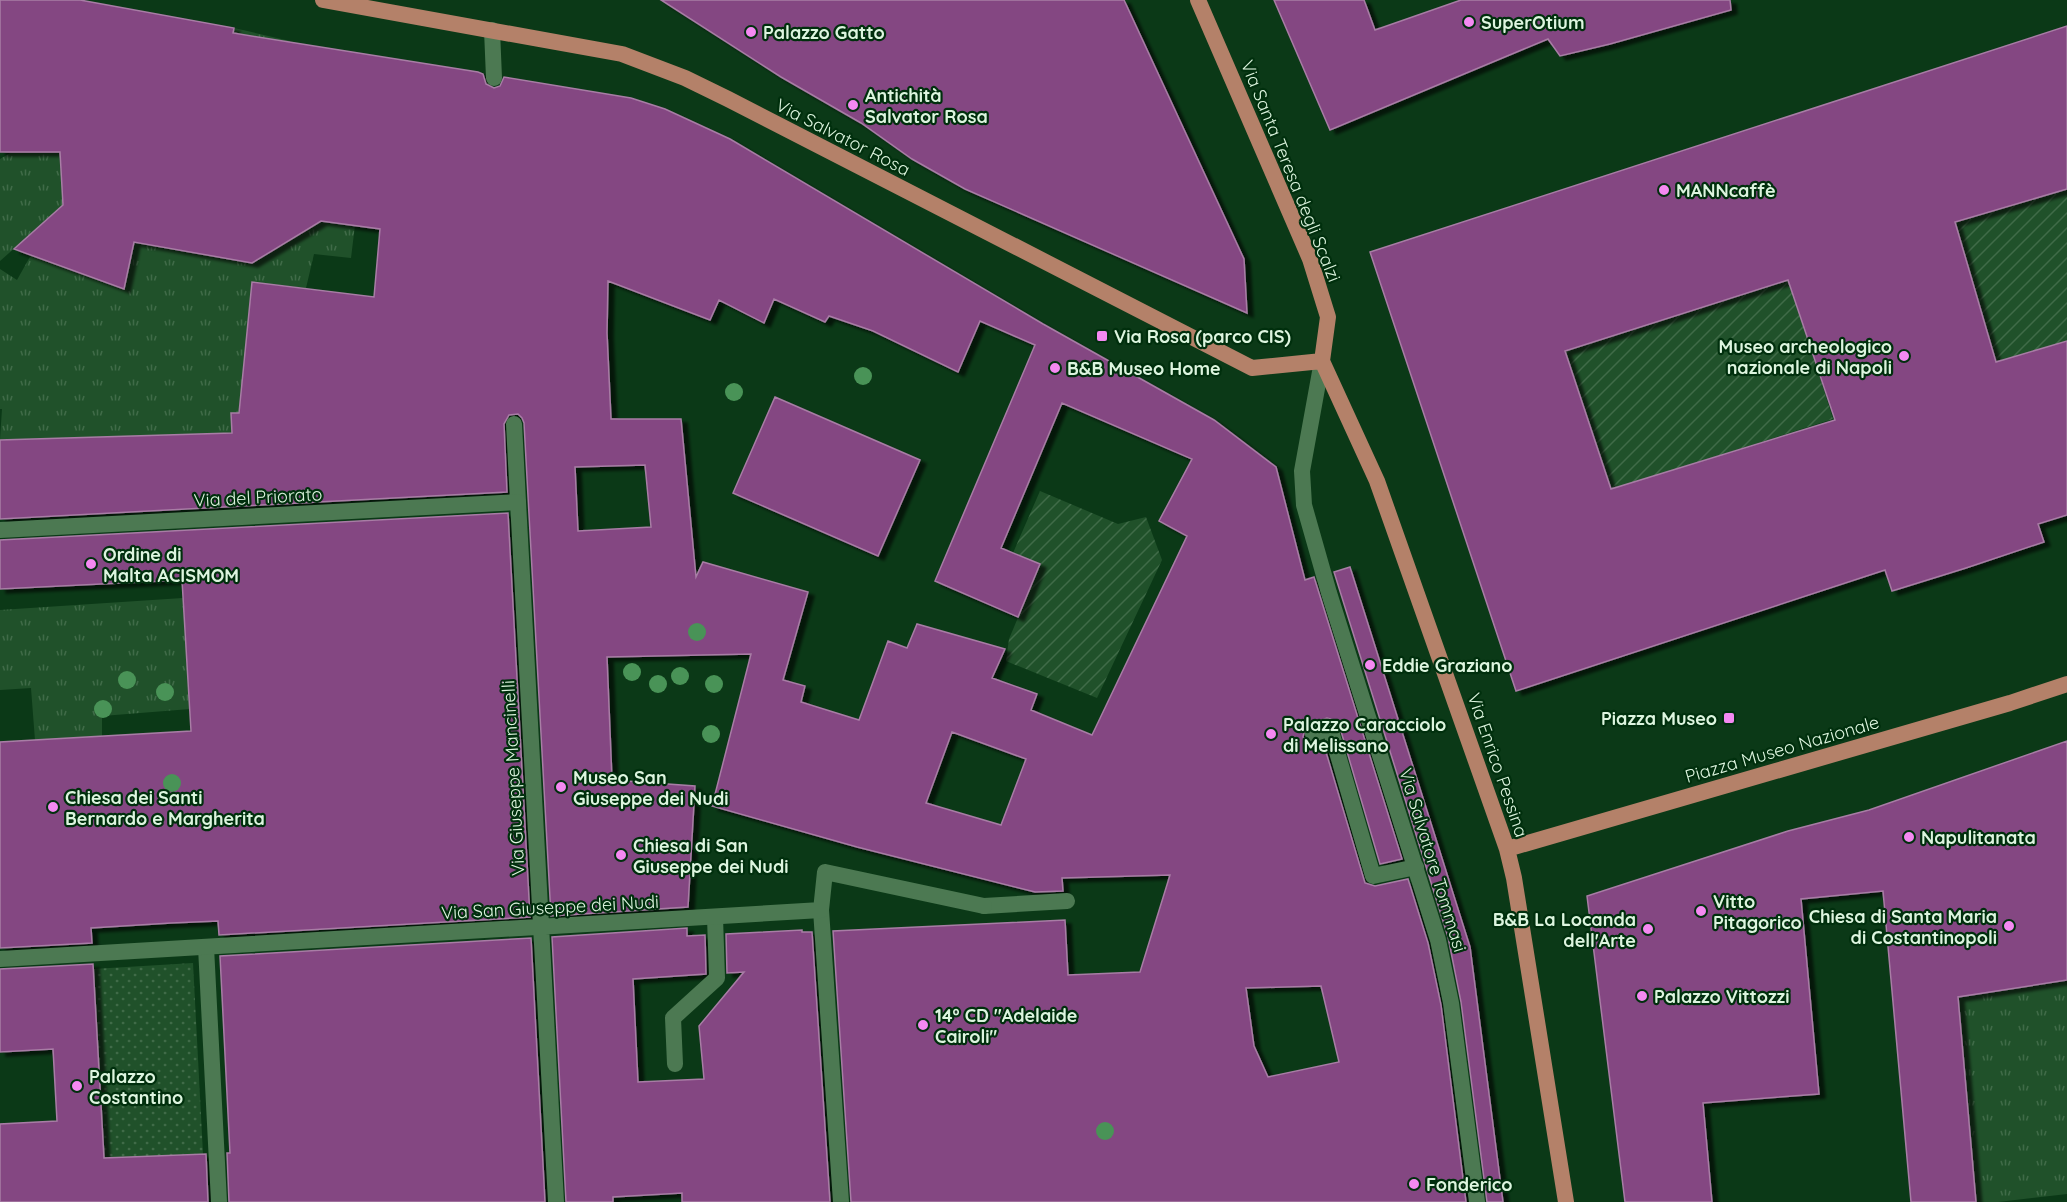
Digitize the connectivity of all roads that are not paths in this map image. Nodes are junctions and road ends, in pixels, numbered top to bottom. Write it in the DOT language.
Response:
graph roads {
  1 [pos="322,0"];
  2 [pos="1198,0"];
  3 [pos="492,30"];
  4 [pos="494,78"];
  5 [pos="1322,360"];
  6 [pos="514,424"];
  7 [pos="518,502"];
  8 [pos="0,530"];
  9 [pos="2067,684"];
  10 [pos="1312,734"];
  11 [pos="1507,849"];
  12 [pos="1416,867"];
  13 [pos="1067,901"];
  14 [pos="821,910"];
  15 [pos="715,917"];
  16 [pos="540,928"];
  17 [pos="206,947"];
  18 [pos="0,959"];
  19 [pos="675,1064"];
  20 [pos="219,1202"];
  21 [pos="556,1202"];
  22 [pos="841,1202"];
  23 [pos="1477,1202"];
  24 [pos="1566,1202"];
  1 -- 3 [label="main road, Via Salvator Rosa"];
  2 -- 5 [label="main road, Via Santa Teresa degli Scalzi"];
  3 -- 4 [label="street"];
  3 -- 5 [label="main road, Via Salvator Rosa"];
  5 -- 11 [label="main road, Via Enrico Pessina"];
  5 -- 12 [label="street, Via Salvatore Tommasi"];
  6 -- 7 [label="street, Via Giuseppe Mancinelli"];
  7 -- 8 [label="street, Via del Priorato"];
  7 -- 16 [label="street, Via Giuseppe Mancinelli"];
  9 -- 11 [label="main road, Piazza Museo Nazionale"];
  10 -- 12 [label="street"];
  11 -- 24 [label="main road, Via Enrico Pessina"];
  12 -- 23 [label="street, Via Salvatore Tommasi"];
  13 -- 14 [label="street"];
  14 -- 15 [label="street, Via San Giuseppe dei Nudi"];
  14 -- 22 [label="street"];
  15 -- 16 [label="street, Via San Giuseppe dei Nudi"];
  15 -- 19 [label="street"];
  16 -- 17 [label="street, Via San Giuseppe dei Nudi"];
  16 -- 21 [label="street, Via Giuseppe Mancinelli"];
  17 -- 18 [label="street, Via San Giuseppe dei Nudi"];
  17 -- 20 [label="street"];
}
